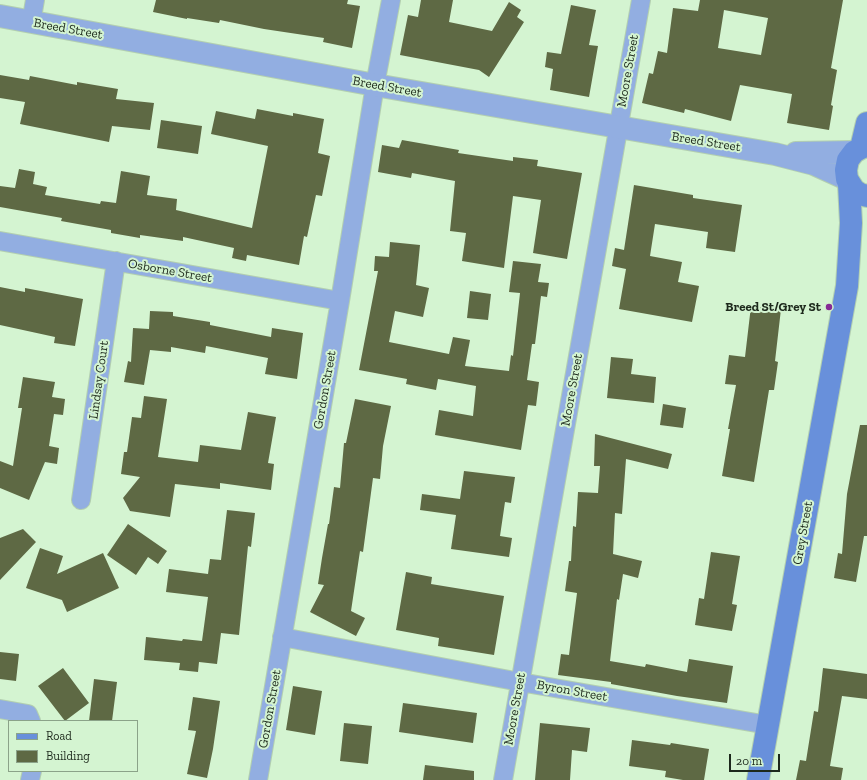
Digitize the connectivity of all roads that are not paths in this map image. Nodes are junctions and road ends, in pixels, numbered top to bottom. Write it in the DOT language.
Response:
graph roads {
  1 [pos="35,0"];
  2 [pos="391,0"];
  3 [pos="641,0"];
  4 [pos="0,16"];
  5 [pos="30,23"];
  6 [pos="375,85"];
  7 [pos="867,124"];
  8 [pos="618,128"];
  9 [pos="861,149"];
  10 [pos="775,154"];
  11 [pos="848,181"];
  12 [pos="867,196"];
  13 [pos="867,227"];
  14 [pos="0,240"];
  15 [pos="116,261"];
  16 [pos="847,286"];
  17 [pos="340,301"];
  18 [pos="82,500"];
  19 [pos="282,637"];
  20 [pos="520,682"];
  21 [pos="0,709"];
  22 [pos="29,718"];
  23 [pos="768,725"];
  24 [pos="258,780"];
  25 [pos="503,780"];
  26 [pos="758,780"];
  1 -- 5 [label="street"];
  2 -- 6 [label="street, Gordon Street"];
  3 -- 8 [label="street, Moore Street"];
  4 -- 5 [label="street, Breed Street"];
  5 -- 6 [label="street, Breed Street"];
  6 -- 8 [label="street, Breed Street"];
  6 -- 17 [label="street, Gordon Street"];
  7 -- 9 [label="main road"];
  8 -- 10 [label="street, Breed Street"];
  8 -- 20 [label="street, Moore Street"];
  9 -- 10 [label="street, Breed Street"];
  9 -- 11 [label="main road, Grey Street"];
  10 -- 11 [label="street, Breed Street"];
  11 -- 12 [label="main road"];
  11 -- 16 [label="main road, Grey Street"];
  13 -- 16 [label="main road, Grey Street"];
  14 -- 15 [label="street, Osborne Street"];
  15 -- 17 [label="street, Osborne Street"];
  15 -- 18 [label="street, Lindsay Court"];
  16 -- 23 [label="main road, Grey Street"];
  17 -- 19 [label="street, Gordon Street"];
  19 -- 20 [label="street, Byron Street"];
  19 -- 24 [label="street, Gordon Street"];
  20 -- 23 [label="street, Byron Street"];
  20 -- 25 [label="street, Moore Street"];
  21 -- 22 [label="street"];
  23 -- 26 [label="main road, Grey Street"];
}
